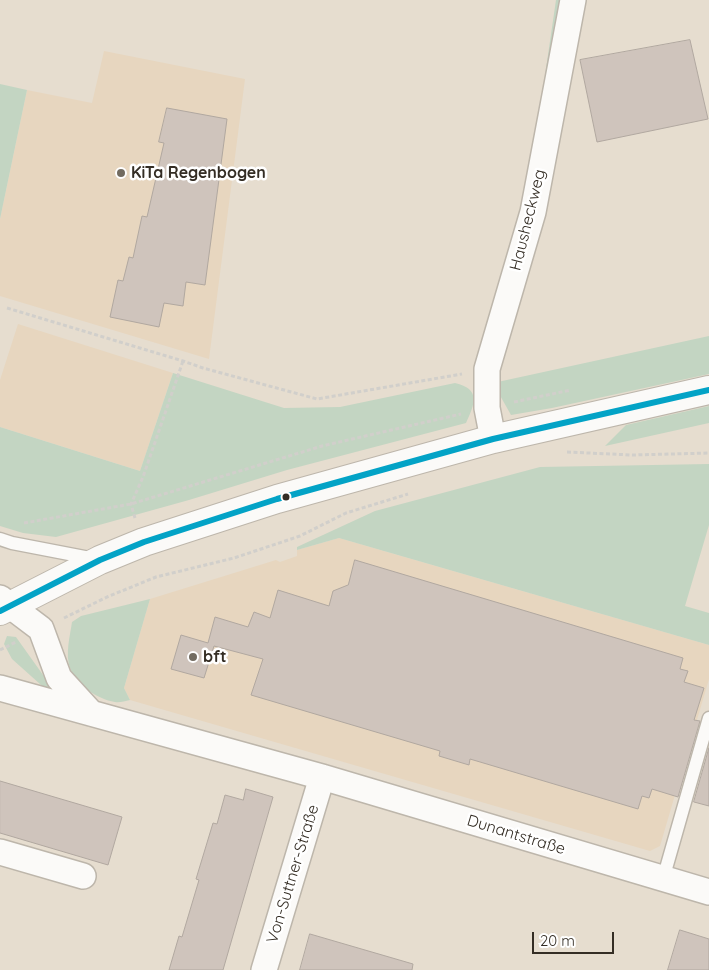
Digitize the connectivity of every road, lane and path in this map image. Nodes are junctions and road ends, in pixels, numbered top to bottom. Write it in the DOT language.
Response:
graph roads {
  1 [pos="573,0"];
  2 [pos="8,308"];
  3 [pos="183,361"];
  4 [pos="487,369"];
  5 [pos="709,390"];
  6 [pos="487,408"];
  7 [pos="493,439"];
  8 [pos="566,452"];
  9 [pos="709,453"];
  10 [pos="410,493"];
  11 [pos="130,504"];
  12 [pos="0,538"];
  13 [pos="144,542"];
  14 [pos="12,543"];
  15 [pos="100,560"];
  16 [pos="156,577"];
  17 [pos="3,605"];
  18 [pos="41,629"];
  19 [pos="0,650"];
  20 [pos="0,688"];
  21 [pos="91,713"];
  22 [pos="709,718"];
  23 [pos="322,777"];
  24 [pos="0,852"];
  25 [pos="83,876"];
  26 [pos="663,879"];
  27 [pos="709,892"];
  28 [pos="264,970"];
  1 -- 4 [label="street, Hausheckweg"];
  2 -- 3 [label="path"];
  3 -- 4 [label="path"];
  3 -- 11 [label="path"];
  4 -- 6 [label="street, Hausheckweg"];
  5 -- 7 [label="street"];
  6 -- 7 [label="street, Hausheckweg"];
  6 -- 11 [label="path"];
  7 -- 13 [label="street"];
  8 -- 9 [label="path"];
  10 -- 16 [label="path"];
  11 -- 13 [label="path"];
  11 -- 14 [label="path"];
  12 -- 14 [label="lane"];
  13 -- 15 [label="street"];
  13 -- 16 [label="path"];
  14 -- 15 [label="lane"];
  15 -- 17 [label="street"];
  16 -- 18 [label="path"];
  17 -- 18 [label="street"];
  18 -- 19 [label="path"];
  18 -- 21 [label="street"];
  20 -- 21 [label="street, Dunantstraße"];
  21 -- 23 [label="street, Dunantstraße"];
  22 -- 26 [label="lane"];
  23 -- 26 [label="street, Dunantstraße"];
  23 -- 28 [label="street, Von-Suttner-Straße"];
  24 -- 25 [label="street"];
  26 -- 27 [label="street, Dunantstraße"];
}
